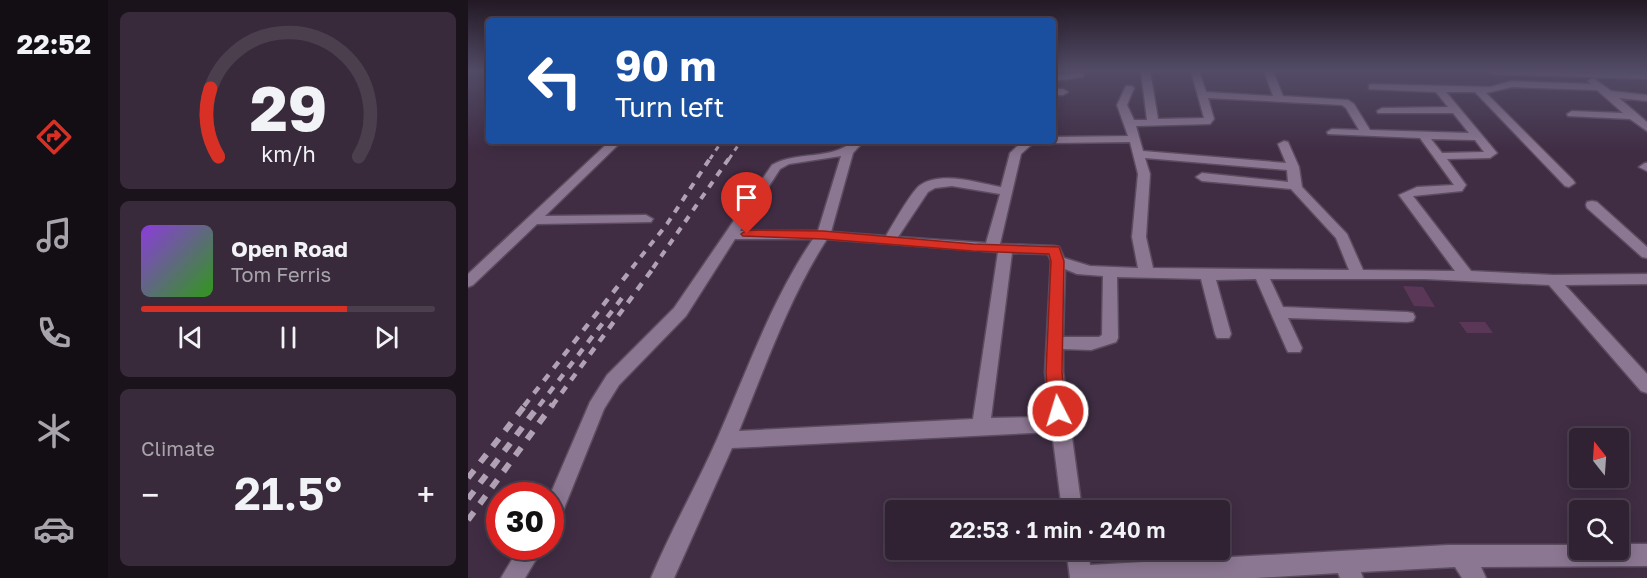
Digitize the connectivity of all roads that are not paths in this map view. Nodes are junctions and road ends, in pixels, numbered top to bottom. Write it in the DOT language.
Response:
graph roads {
  1 [pos="1125,98"];
  2 [pos="1149,98"];
  3 [pos="1203,98"];
  4 [pos="1279,98"];
  5 [pos="1447,98"];
  6 [pos="1486,98"];
  7 [pos="1611,98"];
  8 [pos="1457,110"];
  9 [pos="1382,111"];
  10 [pos="1572,114"];
  11 [pos="1633,116"];
  12 [pos="1130,123"];
  13 [pos="1153,123"];
  14 [pos="1647,128"];
  15 [pos="1332,132"];
  16 [pos="1366,133"];
  17 [pos="1423,135"];
  18 [pos="1478,137"];
  19 [pos="1134,139"];
  20 [pos="1056,140"];
  21 [pos="613,144"];
  22 [pos="1026,144"];
  23 [pos="1284,144"];
  24 [pos="853,147"];
  25 [pos="1139,154"];
  26 [pos="1440,156"];
  27 [pos="1293,167"];
  28 [pos="1202,177"];
  29 [pos="1569,183"];
  30 [pos="1296,186"];
  31 [pos="1006,191"];
  32 [pos="1592,205"];
  33 [pos="646,219"];
  34 [pos="533,220"];
  35 [pos="730,235"];
  36 [pos="823,235"];
  37 [pos="889,241"];
  38 [pos="999,248"];
  39 [pos="1647,254"];
  40 [pos="1058,261"];
  41 [pos="1110,272"];
  42 [pos="1146,272"];
  43 [pos="1260,273"];
  44 [pos="1358,274"];
  45 [pos="1207,275"];
  46 [pos="1467,276"];
  47 [pos="1647,279"];
  48 [pos="1553,280"];
  49 [pos="468,282"];
  50 [pos="1278,312"];
  51 [pos="1407,317"];
  52 [pos="1223,334"];
  53 [pos="1055,343"];
  54 [pos="1294,348"];
  55 [pos="1646,385"];
  56 [pos="1059,424"];
  57 [pos="981,426"];
  58 [pos="726,440"];
  59 [pos="564,485"];
  60 [pos="1070,500"];
  61 [pos="1647,555"];
  62 [pos="1461,556"];
  63 [pos="524,560"];
  64 [pos="1079,560"];
  65 [pos="1348,570"];
  66 [pos="512,578"];
  67 [pos="662,578"];
  68 [pos="1081,578"];
  69 [pos="1475,578"];
  1 -- 12 [label="street"];
  2 -- 13 [label="street"];
  3 -- 13 [label="street"];
  4 -- 16 [label="street"];
  5 -- 8 [label="street"];
  6 -- 29 [label="street"];
  7 -- 11 [label="street"];
  8 -- 9 [label="street"];
  8 -- 18 [label="street"];
  10 -- 11 [label="street"];
  11 -- 14 [label="street"];
  12 -- 13 [label="street"];
  12 -- 19 [label="street"];
  15 -- 16 [label="street"];
  16 -- 17 [label="street"];
  17 -- 18 [label="street"];
  17 -- 26 [label="street"];
  18 -- 26 [label="street"];
  19 -- 20 [label="street"];
  19 -- 25 [label="street"];
  21 -- 34 [label="street"];
  22 -- 31 [label="street"];
  23 -- 27 [label="street"];
  24 -- 35 [label="street"];
  24 -- 36 [label="street"];
  25 -- 27 [label="street"];
  25 -- 42 [label="street"];
  26 -- 46 [label="street"];
  27 -- 30 [label="street"];
  28 -- 30 [label="street"];
  30 -- 44 [label="street"];
  31 -- 37 [label="street"];
  31 -- 38 [label="street"];
  32 -- 39 [label="street"];
  33 -- 34 [label="street"];
  34 -- 49 [label="street"];
  35 -- 36 [label="street"];
  35 -- 59 [label="street"];
  36 -- 37 [label="street"];
  36 -- 58 [label="street"];
  37 -- 38 [label="street"];
  38 -- 40 [label="street"];
  38 -- 57 [label="street"];
  40 -- 41 [label="street"];
  40 -- 53 [label="street"];
  41 -- 42 [label="street"];
  41 -- 53 [label="street"];
  42 -- 45 [label="street"];
  43 -- 44 [label="street"];
  43 -- 45 [label="street"];
  43 -- 50 [label="street"];
  44 -- 46 [label="street"];
  45 -- 52 [label="street"];
  46 -- 48 [label="street"];
  47 -- 48 [label="street"];
  48 -- 55 [label="street"];
  50 -- 51 [label="street"];
  50 -- 54 [label="street"];
  53 -- 56 [label="street"];
  56 -- 57 [label="street"];
  56 -- 60 [label="street"];
  57 -- 58 [label="street"];
  58 -- 67 [label="street"];
  61 -- 62 [label="street"];
  62 -- 65 [label="street"];
  62 -- 69 [label="street"];
  63 -- 66 [label="street"];
  64 -- 68 [label="street"];
  65 -- 68 [label="street"];
}
